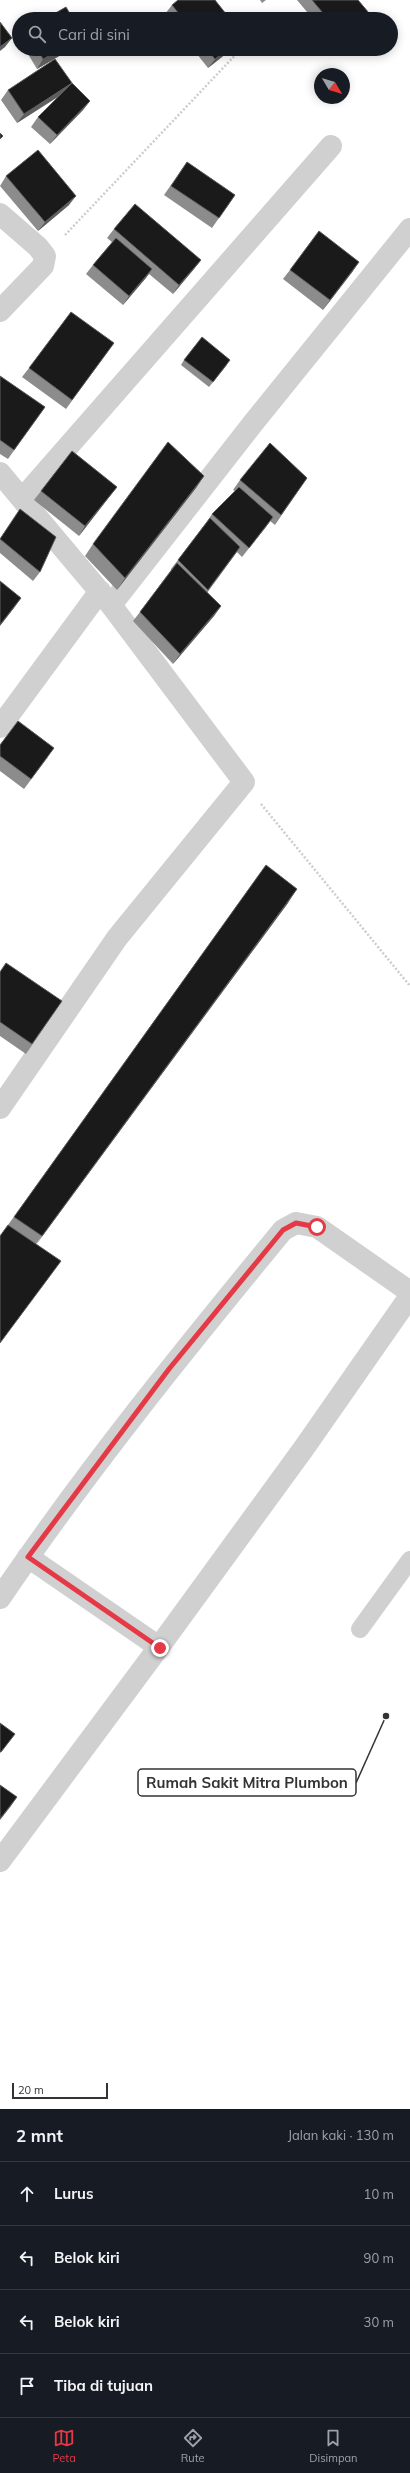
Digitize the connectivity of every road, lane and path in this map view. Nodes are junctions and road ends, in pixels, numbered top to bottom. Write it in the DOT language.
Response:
graph roads {
  1 [pos="234,56"];
  2 [pos="331,146"];
  3 [pos="0,214"];
  4 [pos="410,229"];
  5 [pos="45,256"];
  6 [pos="0,310"];
  7 [pos="3,482"];
  8 [pos="23,498"];
  9 [pos="106,598"];
  10 [pos="0,727"];
  11 [pos="244,782"];
  12 [pos="410,986"];
  13 [pos="0,1108"];
  14 [pos="410,1292"];
  15 [pos="410,1296"];
  16 [pos="28,1557"];
  17 [pos="410,1560"];
  18 [pos="0,1598"];
  19 [pos="360,1629"];
  20 [pos="160,1648"];
  21 [pos="0,1861"];
  1 -- 5 [label="path"];
  2 -- 8 [label="street"];
  3 -- 5 [label="street"];
  4 -- 9 [label="street"];
  5 -- 6 [label="street"];
  7 -- 8 [label="street"];
  8 -- 9 [label="street"];
  9 -- 10 [label="street"];
  9 -- 11 [label="street"];
  11 -- 12 [label="path"];
  11 -- 13 [label="street"];
  14 -- 16 [label="street"];
  15 -- 20 [label="street"];
  16 -- 18 [label="street"];
  16 -- 20 [label="street"];
  17 -- 19 [label="lane"];
  20 -- 21 [label="street"];
}
